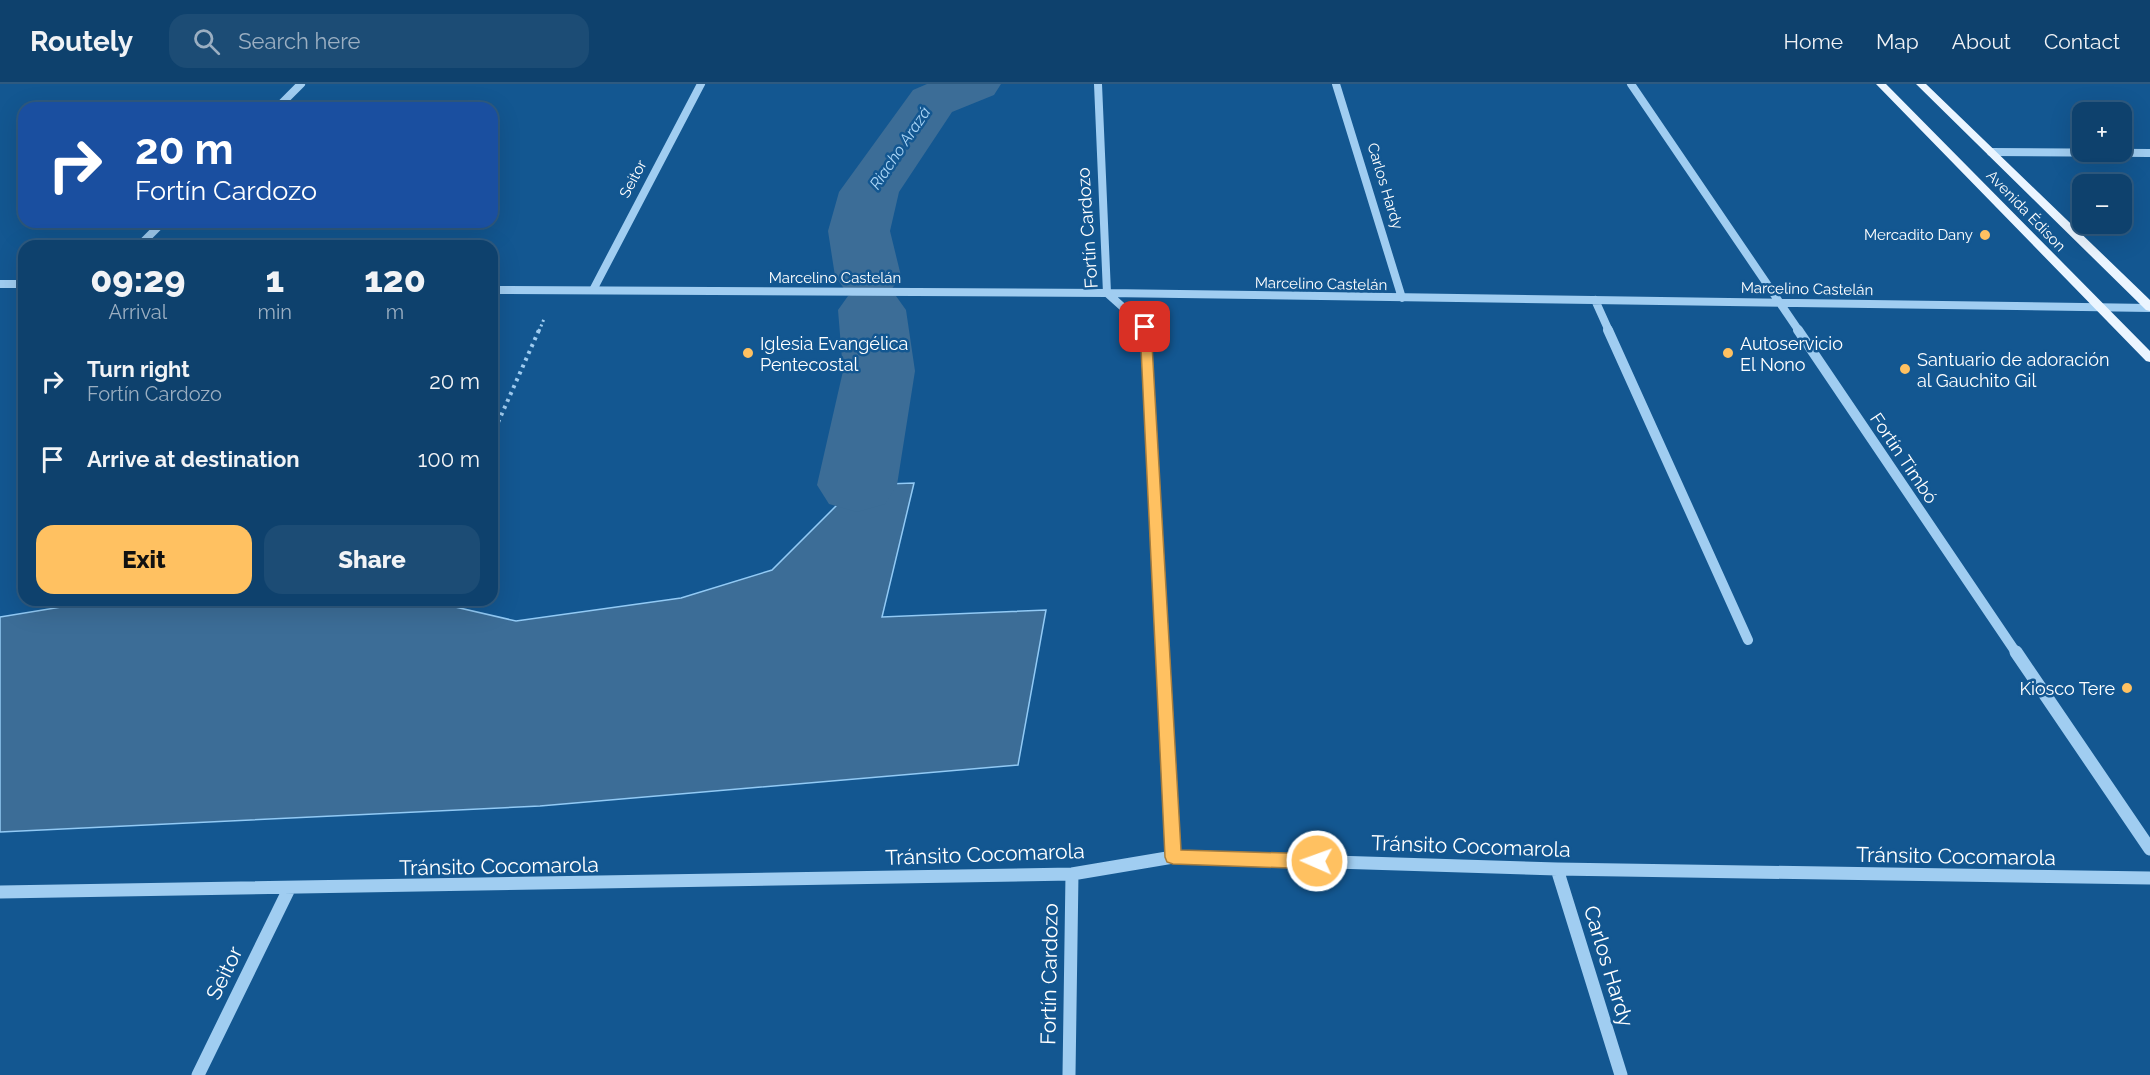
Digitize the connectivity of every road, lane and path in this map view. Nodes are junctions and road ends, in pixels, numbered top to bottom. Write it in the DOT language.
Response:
graph roads {
  1 [pos="301,84"];
  2 [pos="701,84"];
  3 [pos="1098,84"];
  4 [pos="1336,84"];
  5 [pos="1631,84"];
  6 [pos="1881,84"];
  7 [pos="1921,84"];
  8 [pos="283,102"];
  9 [pos="1991,152"];
  10 [pos="2150,153"];
  11 [pos="157,228"];
  12 [pos="145,240"];
  13 [pos="0,284"];
  14 [pos="18,284"];
  15 [pos="498,290"];
  16 [pos="593,290"];
  17 [pos="557,291"];
  18 [pos="1107,293"];
  19 [pos="1402,298"];
  20 [pos="1595,300"];
  21 [pos="1779,302"];
  22 [pos="2099,307"];
  23 [pos="2150,307"];
  24 [pos="2150,358"];
  25 [pos="498,423"];
  26 [pos="1748,640"];
  27 [pos="2150,849"];
  28 [pos="1173,857"];
  29 [pos="1557,869"];
  30 [pos="1072,874"];
  31 [pos="2150,878"];
  32 [pos="289,889"];
  33 [pos="0,892"];
  34 [pos="198,1075"];
  35 [pos="1069,1075"];
  36 [pos="1621,1075"];
  1 -- 8 [label="street"];
  2 -- 16 [label="street, Seitor"];
  3 -- 18 [label="street, Fortín Cardozo"];
  4 -- 19 [label="street, Carlos Hardy"];
  5 -- 21 [label="street, Fortín Timbó"];
  6 -- 22 [label="main road, Avenida Édison"];
  7 -- 9 [label="main road, Avenida Édison"];
  9 -- 10 [label="street"];
  9 -- 23 [label="main road, Avenida Édison"];
  11 -- 12 [label="street"];
  13 -- 14 [label="street"];
  15 -- 17 [label="street, Marcelino Castelán"];
  16 -- 17 [label="street, Marcelino Castelán"];
  16 -- 18 [label="street, Marcelino Castelán"];
  17 -- 25 [label="path"];
  18 -- 19 [label="street, Marcelino Castelán"];
  18 -- 28 [label="street, Fortín Cardozo"];
  19 -- 20 [label="street, Marcelino Castelán"];
  20 -- 21 [label="street, Marcelino Castelán"];
  20 -- 26 [label="street"];
  21 -- 22 [label="street, Marcelino Castelán"];
  21 -- 27 [label="street, Fortín Timbó"];
  22 -- 23 [label="street, Marcelino Castelán"];
  22 -- 24 [label="main road, Avenida Édison"];
  28 -- 29 [label="street, Tránsito Cocomarola"];
  28 -- 30 [label="street, Tránsito Cocomarola"];
  29 -- 31 [label="street, Tránsito Cocomarola"];
  29 -- 36 [label="street, Carlos Hardy"];
  30 -- 32 [label="street, Tránsito Cocomarola"];
  30 -- 35 [label="street, Fortín Cardozo"];
  32 -- 33 [label="street, Tránsito Cocomarola"];
  32 -- 34 [label="street, Seitor"];
}
